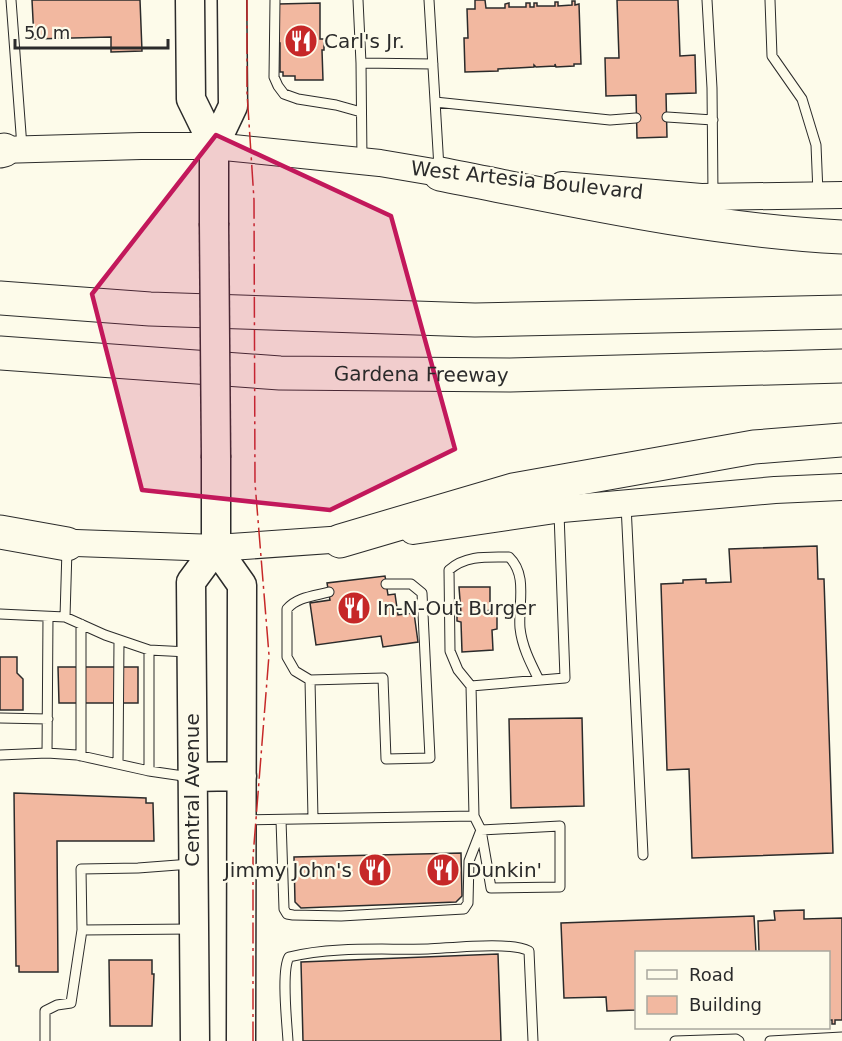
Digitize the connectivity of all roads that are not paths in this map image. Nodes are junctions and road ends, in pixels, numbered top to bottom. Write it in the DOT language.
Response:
graph roads {
  1 [pos="11,0"];
  2 [pos="190,0"];
  3 [pos="232,0"];
  4 [pos="274,0"];
  5 [pos="358,0"];
  6 [pos="429,0"];
  7 [pos="707,0"];
  8 [pos="770,0"];
  9 [pos="361,63"];
  10 [pos="433,64"];
  11 [pos="435,102"];
  12 [pos="361,112"];
  13 [pos="667,117"];
  14 [pos="636,118"];
  15 [pos="712,120"];
  16 [pos="214,146"];
  17 [pos="6,150"];
  18 [pos="362,161"];
  19 [pos="440,174"];
  20 [pos="830,195"];
  21 [pos="713,196"];
  22 [pos="842,237"];
  23 [pos="0,297"];
  24 [pos="842,312"];
  25 [pos="643,316"];
  26 [pos="842,331"];
  27 [pos="0,352"];
  28 [pos="842,366"];
  29 [pos="842,440"];
  30 [pos="842,487"];
  31 [pos="626,503"];
  32 [pos="559,510"];
  33 [pos="0,534"];
  34 [pos="340,541"];
  35 [pos="67,544"];
  36 [pos="216,548"];
  37 [pos="386,584"];
  38 [pos="329,592"];
  39 [pos="0,614"];
  40 [pos="48,617"];
  41 [pos="65,617"];
  42 [pos="81,624"];
  43 [pos="119,640"];
  44 [pos="148,650"];
  45 [pos="192,652"];
  46 [pos="310,680"];
  47 [pos="539,680"];
  48 [pos="471,686"];
  49 [pos="0,718"];
  50 [pos="48,719"];
  51 [pos="47,753"];
  52 [pos="0,755"];
  53 [pos="81,756"];
  54 [pos="118,764"];
  55 [pos="149,771"];
  56 [pos="242,776"];
  57 [pos="192,777"];
  58 [pos="474,816"];
  59 [pos="313,818"];
  60 [pos="242,820"];
  61 [pos="281,820"];
  62 [pos="481,830"];
  63 [pos="644,855"];
  64 [pos="193,864"];
  65 [pos="194,929"];
  66 [pos="82,930"];
  67 [pos="842,1037"];
  68 [pos="45,1041"];
  69 [pos="195,1041"];
  70 [pos="241,1041"];
  71 [pos="288,1041"];
  72 [pos="533,1041"];
  73 [pos="675,1041"];
  74 [pos="739,1041"];
  75 [pos="770,1041"];
  1 -- 17 [label="lane"];
  2 -- 16 [label="main road"];
  3 -- 16 [label="main road"];
  4 -- 12 [label="lane"];
  5 -- 9 [label="lane"];
  6 -- 10 [label="lane"];
  7 -- 15 [label="lane"];
  8 -- 20 [label="lane"];
  9 -- 10 [label="lane"];
  9 -- 12 [label="lane"];
  10 -- 11 [label="lane"];
  11 -- 14 [label="lane"];
  11 -- 19 [label="lane"];
  12 -- 18 [label="lane"];
  13 -- 15 [label="lane"];
  15 -- 21 [label="lane"];
  16 -- 17 [label="main road, West Artesia Boulevard"];
  16 -- 18 [label="main road, West Artesia Boulevard"];
  16 -- 36 [label="main road, bridge"];
  18 -- 19 [label="main road, West Artesia Boulevard"];
  19 -- 21 [label="main road, West Artesia Boulevard"];
  19 -- 22 [label="highway"];
  20 -- 21 [label="main road, West Artesia Boulevard"];
  23 -- 25 [label="highway"];
  24 -- 25 [label="highway"];
  25 -- 26 [label="highway"];
  27 -- 28 [label="highway, Gardena Freeway"];
  29 -- 34 [label="highway"];
  30 -- 31 [label="main road"];
  31 -- 32 [label="main road"];
  31 -- 63 [label="lane"];
  32 -- 34 [label="main road"];
  32 -- 47 [label="lane"];
  33 -- 35 [label="highway"];
  34 -- 36 [label="main road"];
  35 -- 36 [label="main road"];
  35 -- 41 [label="lane"];
  36 -- 45 [label="main road, Central Avenue"];
  36 -- 56 [label="main road"];
  37 -- 46 [label="lane"];
  38 -- 46 [label="lane"];
  39 -- 40 [label="lane"];
  40 -- 41 [label="lane"];
  40 -- 50 [label="lane"];
  41 -- 42 [label="lane"];
  42 -- 43 [label="lane"];
  42 -- 53 [label="lane"];
  43 -- 44 [label="lane"];
  43 -- 54 [label="lane"];
  44 -- 45 [label="lane"];
  44 -- 55 [label="lane"];
  45 -- 57 [label="main road, Central Avenue"];
  46 -- 59 [label="lane"];
  47 -- 48 [label="lane"];
  47 -- 48 [label="lane"];
  48 -- 58 [label="lane"];
  49 -- 50 [label="lane"];
  50 -- 51 [label="lane"];
  51 -- 52 [label="lane"];
  51 -- 53 [label="lane"];
  53 -- 54 [label="lane"];
  54 -- 55 [label="lane"];
  55 -- 57 [label="lane"];
  56 -- 57 [label="main road"];
  56 -- 60 [label="main road"];
  57 -- 64 [label="main road, Central Avenue"];
  58 -- 59 [label="lane"];
  58 -- 62 [label="lane"];
  59 -- 61 [label="lane"];
  60 -- 61 [label="lane"];
  60 -- 70 [label="main road"];
  61 -- 62 [label="lane"];
  62 -- 62 [label="lane"];
  64 -- 65 [label="main road, Central Avenue"];
  64 -- 66 [label="lane"];
  65 -- 66 [label="lane"];
  65 -- 69 [label="main road, Central Avenue"];
  66 -- 68 [label="lane"];
  67 -- 75 [label="lane"];
  71 -- 72 [label="lane"];
  73 -- 74 [label="lane"];
}
